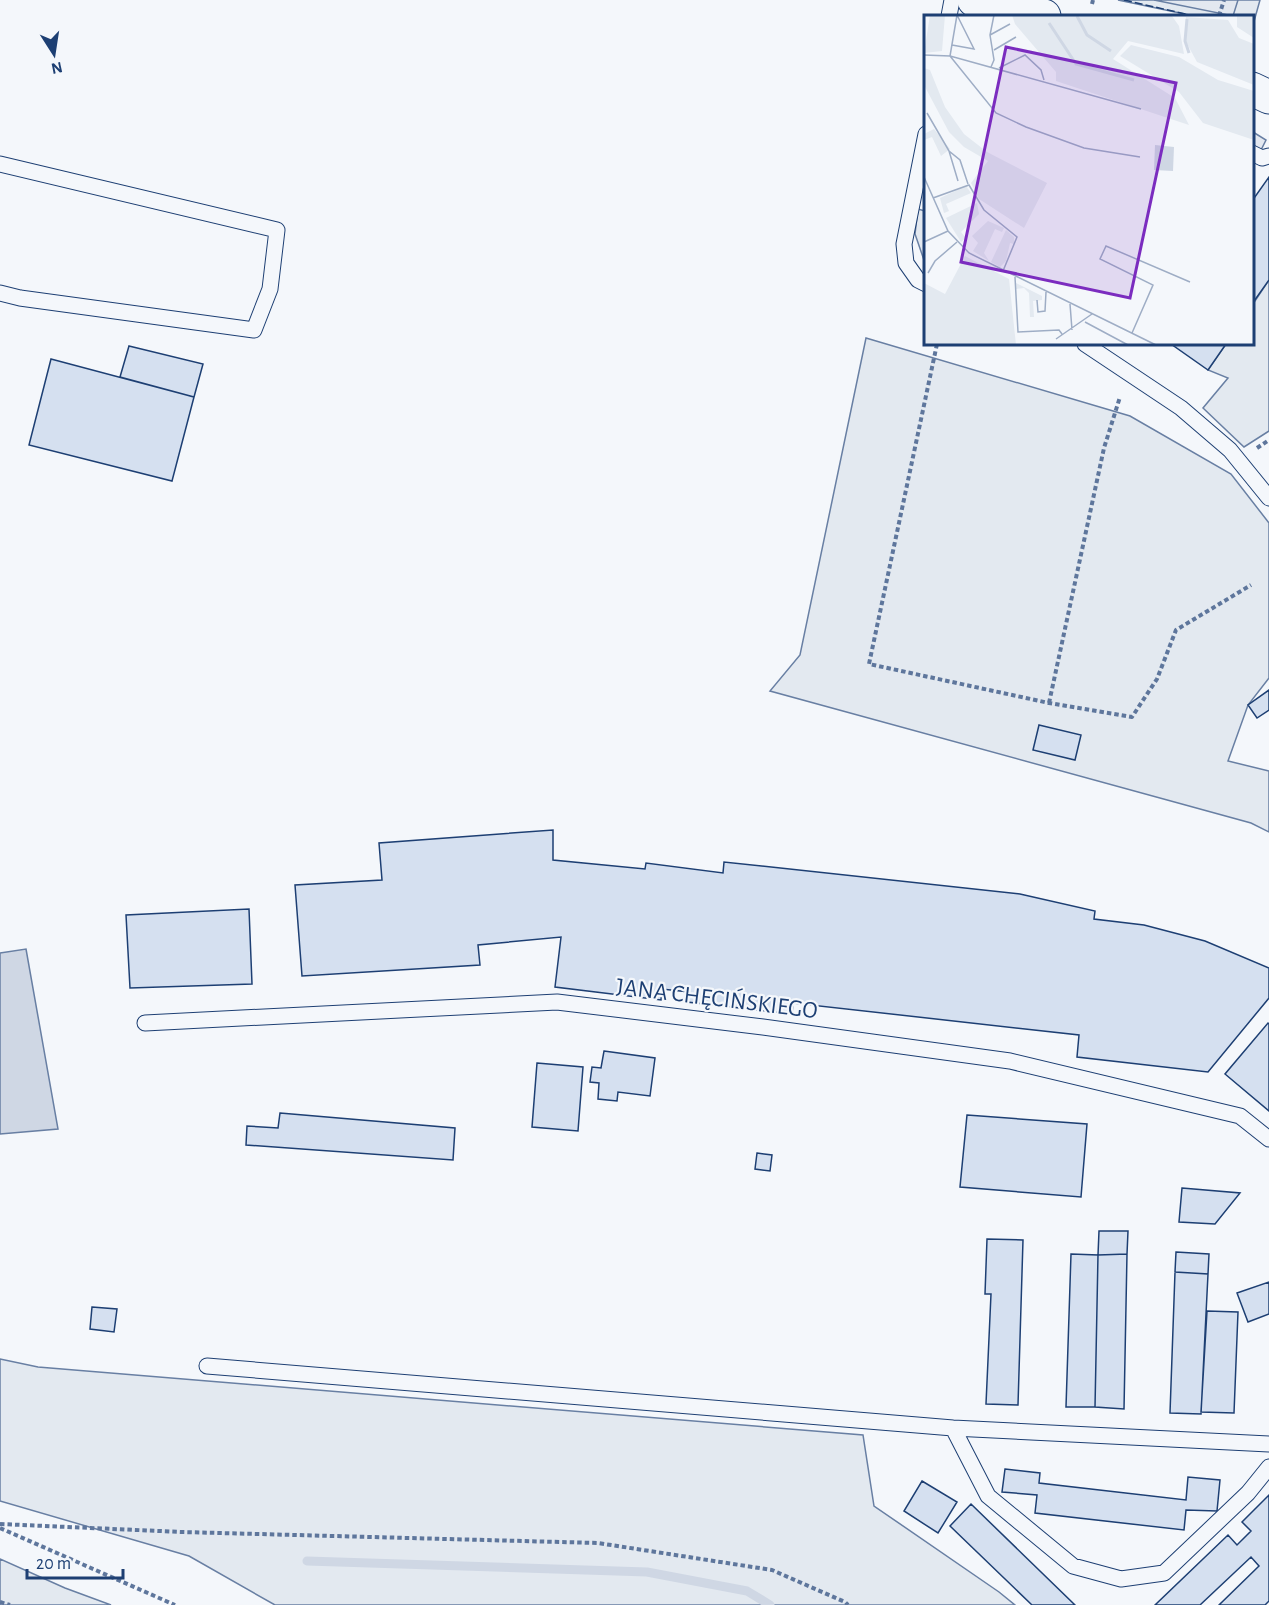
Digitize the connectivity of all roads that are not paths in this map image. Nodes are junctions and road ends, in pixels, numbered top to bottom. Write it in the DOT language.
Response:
graph roads {
  1 [pos="952,0"];
  2 [pos="974,0"];
  3 [pos="949,15"];
  4 [pos="1040,15"];
  5 [pos="1254,90"];
  6 [pos="1269,97"];
  7 [pos="924,144"];
  8 [pos="1254,154"];
  9 [pos="1269,156"];
  10 [pos="0,164"];
  11 [pos="924,283"];
  12 [pos="0,293"];
  13 [pos="1087,345"];
  14 [pos="1269,498"];
  15 [pos="145,1023"];
  16 [pos="1269,1139"];
  17 [pos="207,1365"];
  18 [pos="953,1428"];
  19 [pos="1269,1444"];
  20 [pos="1269,1467"];
  1 -- 3 [label="lane"];
  2 -- 4 [label="street"];
  5 -- 6 [label="street"];
  7 -- 11 [label="lane"];
  8 -- 9 [label="lane"];
  10 -- 12 [label="lane"];
  13 -- 14 [label="lane"];
  15 -- 16 [label="lane, JANA CHĘCIŃSKIEGO"];
  17 -- 18 [label="lane"];
  18 -- 19 [label="lane"];
  18 -- 20 [label="lane"];
}
